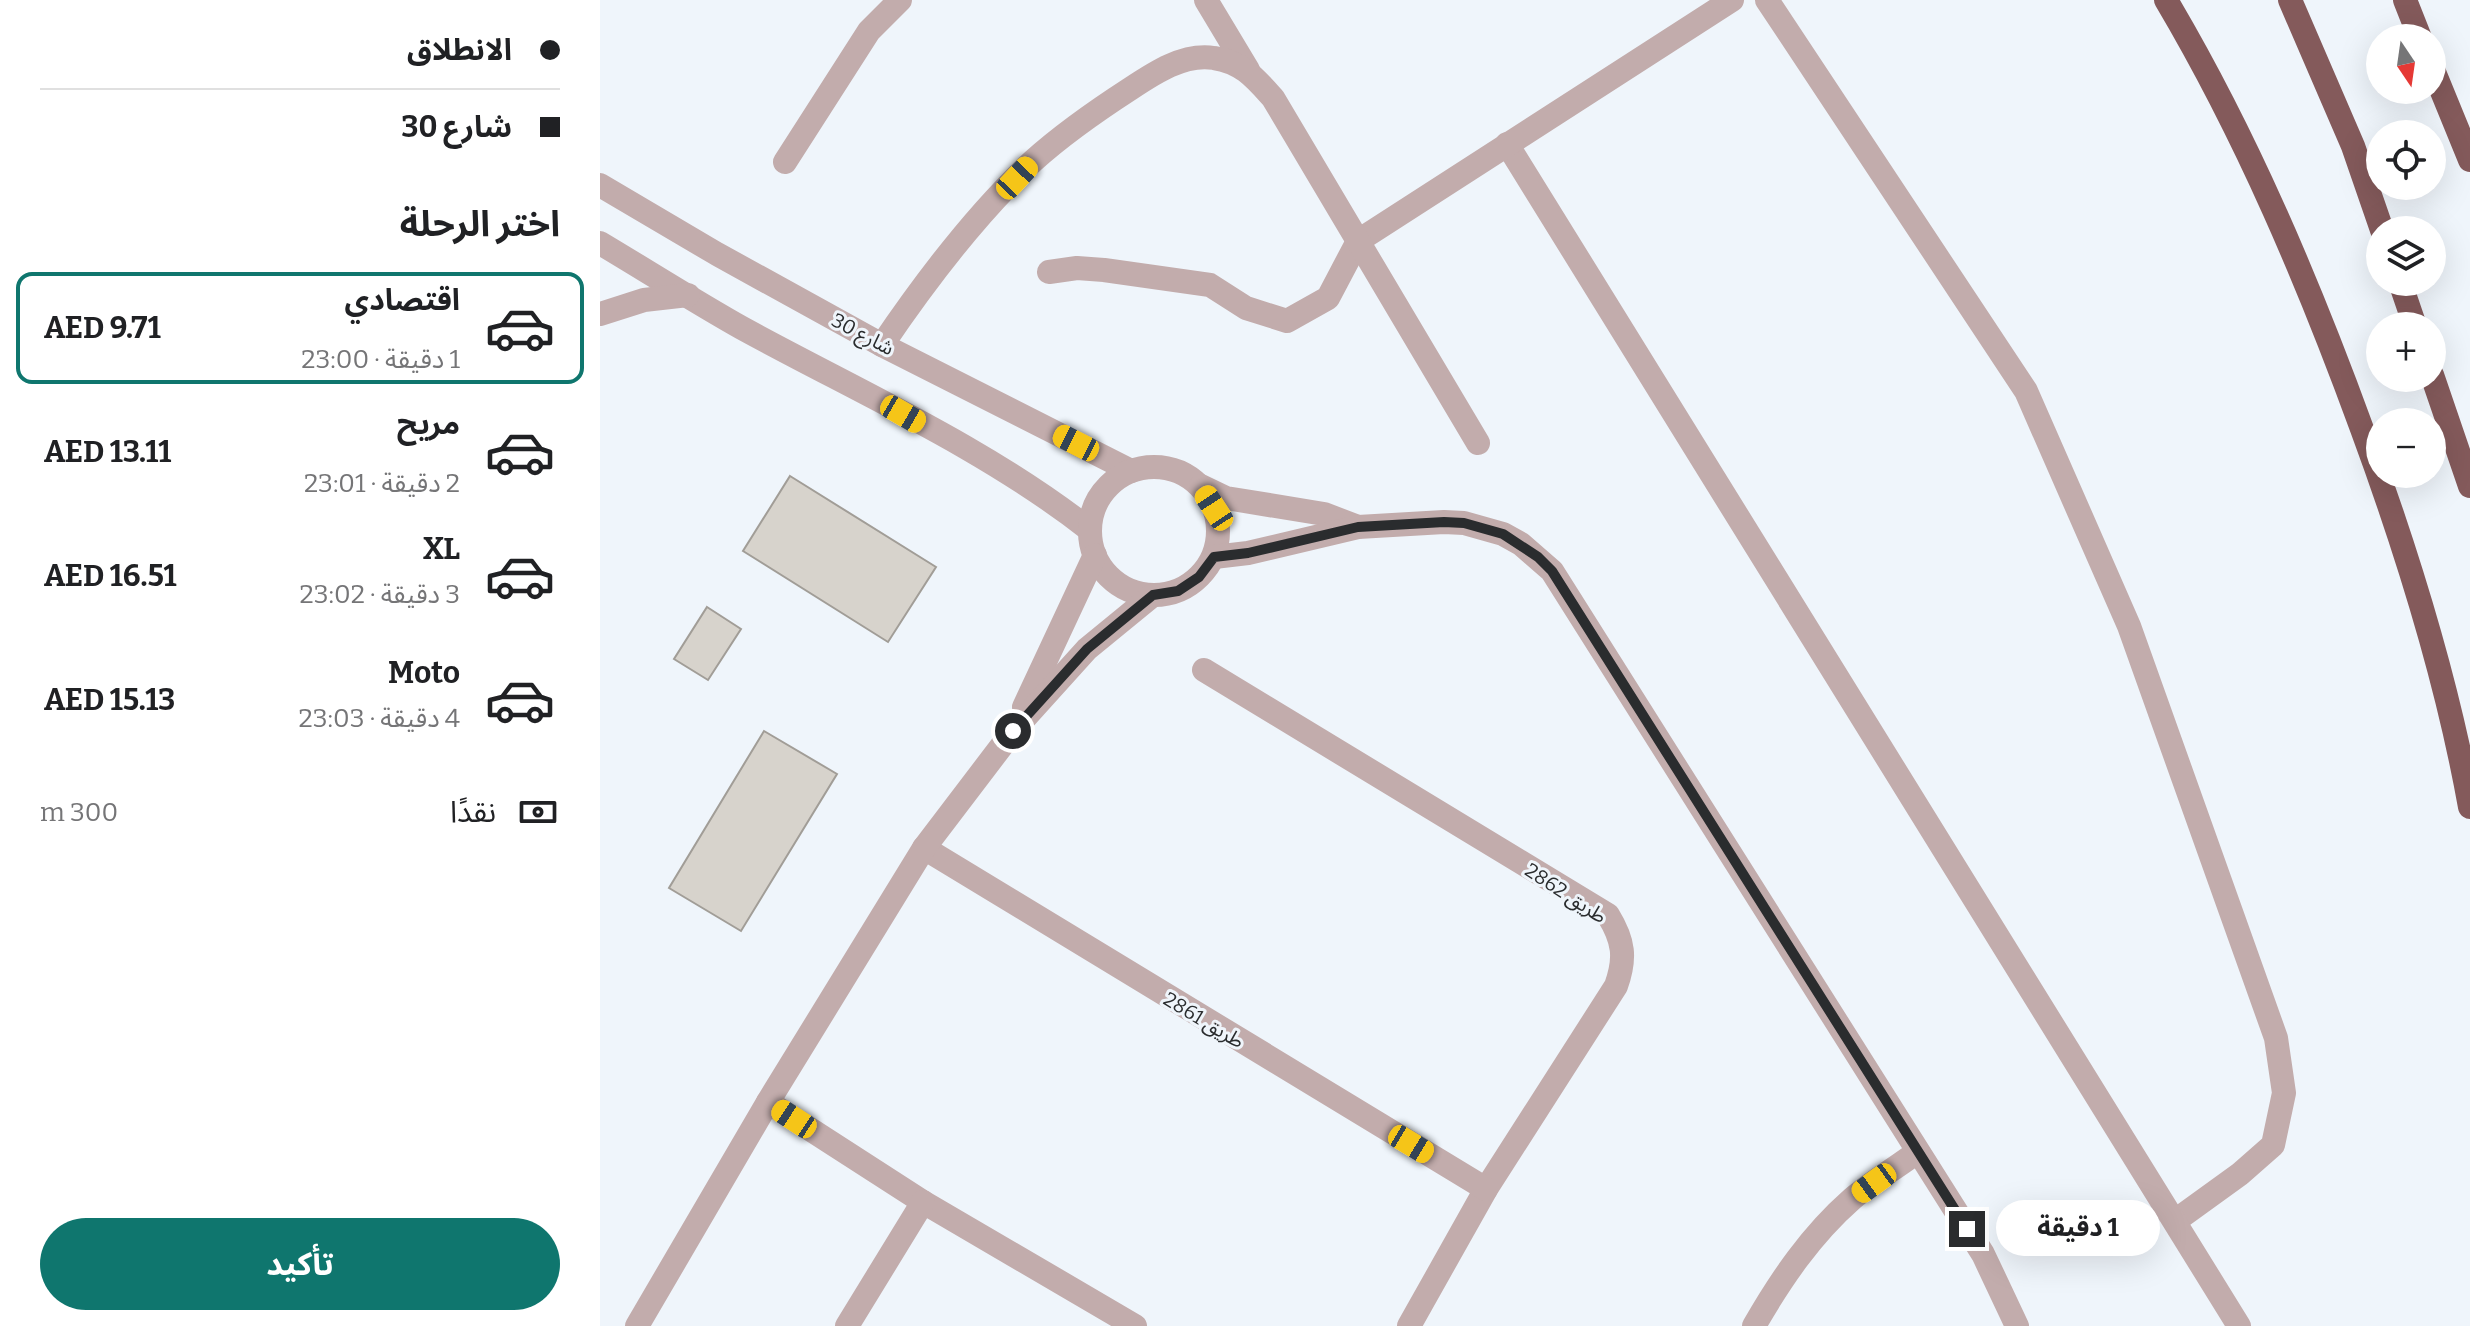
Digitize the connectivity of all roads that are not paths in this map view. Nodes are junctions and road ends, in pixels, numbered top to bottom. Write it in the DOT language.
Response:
graph roads {
  1 [pos="900,0"];
  2 [pos="1206,0"];
  3 [pos="1732,0"];
  4 [pos="1767,0"];
  5 [pos="2166,0"];
  6 [pos="2290,0"];
  7 [pos="2405,0"];
  8 [pos="2414,24"];
  9 [pos="1248,70"];
  10 [pos="2446,101"];
  11 [pos="1507,144"];
  12 [pos="2470,160"];
  13 [pos="785,162"];
  14 [pos="600,185"];
  15 [pos="2377,216"];
  16 [pos="1358,241"];
  17 [pos="600,243"];
  18 [pos="1049,272"];
  19 [pos="688,295"];
  20 [pos="600,314"];
  21 [pos="882,345"];
  22 [pos="2438,392"];
  23 [pos="1478,443"];
  24 [pos="1131,471"];
  25 [pos="1201,486"];
  26 [pos="2470,486"];
  27 [pos="1358,527"];
  28 [pos="1090,530"];
  29 [pos="1095,555"];
  30 [pos="1214,557"];
  31 [pos="1153,595"];
  32 [pos="1204,670"];
  33 [pos="1013,731"];
  34 [pos="2470,807"];
  35 [pos="924,848"];
  36 [pos="768,1102"];
  37 [pos="1917,1152"];
  38 [pos="1486,1189"];
  39 [pos="923,1202"];
  40 [pos="2175,1221"];
  41 [pos="637,1326"];
  42 [pos="847,1326"];
  43 [pos="1135,1326"];
  44 [pos="1409,1326"];
  45 [pos="1754,1326"];
  46 [pos="2017,1326"];
  47 [pos="2239,1326"];
  1 -- 13 [label="street"];
  2 -- 9 [label="street"];
  3 -- 11 [label="street"];
  4 -- 40 [label="street"];
  5 -- 34 [label="highway"];
  6 -- 15 [label="highway"];
  7 -- 8 [label="highway"];
  9 -- 16 [label="street"];
  9 -- 21 [label="street"];
  10 -- 12 [label="highway"];
  11 -- 16 [label="street"];
  11 -- 40 [label="street"];
  14 -- 21 [label="street, شارع 30"];
  16 -- 18 [label="street"];
  16 -- 23 [label="street"];
  17 -- 19 [label="street"];
  19 -- 20 [label="street"];
  19 -- 28 [label="street"];
  21 -- 24 [label="street, شارع 30"];
  22 -- 26 [label="highway"];
  24 -- 25 [label="street, شارع 30"];
  24 -- 28 [label="street"];
  25 -- 27 [label="street, شارع 30"];
  25 -- 30 [label="street"];
  27 -- 30 [label="street, شارع 30"];
  27 -- 37 [label="street, شارع 30"];
  28 -- 29 [label="street"];
  29 -- 31 [label="street"];
  29 -- 33 [label="street"];
  30 -- 31 [label="street"];
  31 -- 33 [label="street"];
  32 -- 38 [label="street, طريق 2862"];
  33 -- 35 [label="street"];
  35 -- 36 [label="street"];
  35 -- 38 [label="street, طريق 2861"];
  36 -- 39 [label="street"];
  36 -- 41 [label="street"];
  37 -- 45 [label="street"];
  37 -- 46 [label="street, شارع 30"];
  38 -- 44 [label="street, طريق 2862"];
  39 -- 42 [label="street"];
  39 -- 43 [label="street"];
  40 -- 47 [label="street"];
}
